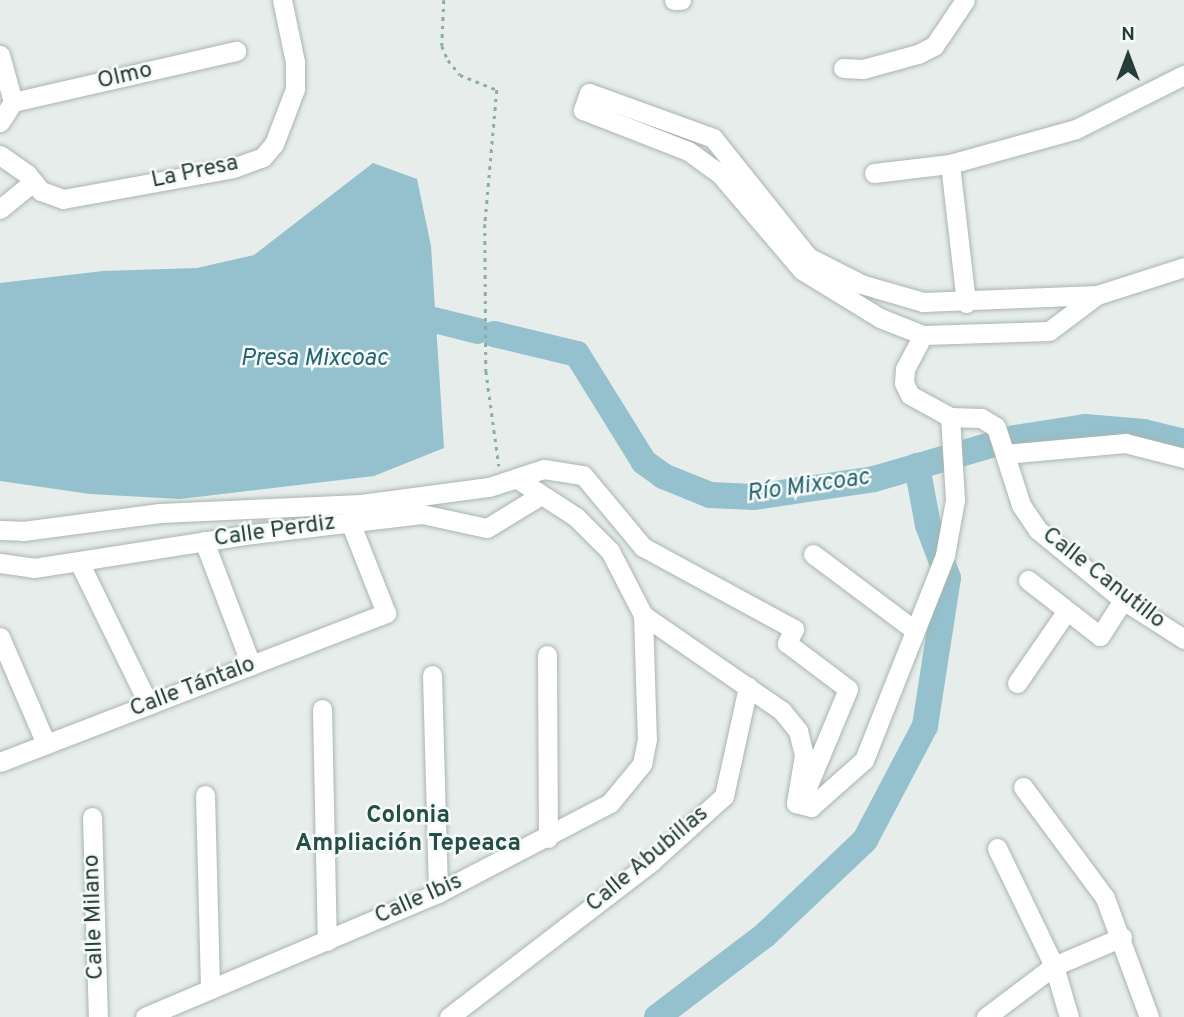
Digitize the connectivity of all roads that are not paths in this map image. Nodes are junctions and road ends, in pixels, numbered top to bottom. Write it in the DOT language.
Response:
graph roads {
  1 [pos="282,0"];
  2 [pos="674,0"];
  3 [pos="681,0"];
  4 [pos="965,0"];
  5 [pos="236,51"];
  6 [pos="0,55"];
  7 [pos="843,68"];
  8 [pos="1184,75"];
  9 [pos="13,102"];
  10 [pos="0,122"];
  11 [pos="0,155"];
  12 [pos="950,164"];
  13 [pos="874,173"];
  14 [pos="33,182"];
  15 [pos="0,209"];
  16 [pos="1184,267"];
  17 [pos="1097,295"];
  18 [pos="966,303"];
  19 [pos="923,335"];
  20 [pos="950,417"];
  21 [pos="1005,453"];
  22 [pos="1184,458"];
  23 [pos="522,485"];
  24 [pos="350,522"];
  25 [pos="0,530"];
  26 [pos="204,541"];
  27 [pos="813,554"];
  28 [pos="79,562"];
  29 [pos="0,563"];
  30 [pos="1028,580"];
  31 [pos="1123,600"];
  32 [pos="1066,612"];
  33 [pos="643,615"];
  34 [pos="917,620"];
  35 [pos="0,637"];
  36 [pos="1184,639"];
  37 [pos="547,654"];
  38 [pos="251,665"];
  39 [pos="432,675"];
  40 [pos="1017,683"];
  41 [pos="748,687"];
  42 [pos="149,705"];
  43 [pos="322,709"];
  44 [pos="46,744"];
  45 [pos="0,762"];
  46 [pos="1023,787"];
  47 [pos="205,796"];
  48 [pos="800,804"];
  49 [pos="92,817"];
  50 [pos="548,838"];
  51 [pos="997,848"];
  52 [pos="438,893"];
  53 [pos="1122,937"];
  54 [pos="327,941"];
  55 [pos="1054,966"];
  56 [pos="211,989"];
  57 [pos="98,1017"];
  58 [pos="145,1017"];
  59 [pos="450,1017"];
  60 [pos="986,1017"];
  61 [pos="1069,1017"];
  62 [pos="1149,1017"];
  1 -- 14 [label="street, La Presa"];
  2 -- 3 [label="street"];
  4 -- 7 [label="street"];
  5 -- 9 [label="street, Olmo"];
  6 -- 9 [label="street"];
  8 -- 12 [label="street"];
  9 -- 10 [label="street"];
  11 -- 14 [label="street"];
  12 -- 13 [label="street"];
  12 -- 18 [label="street"];
  14 -- 15 [label="street"];
  16 -- 17 [label="street"];
  17 -- 18 [label="street"];
  17 -- 19 [label="street"];
  18 -- 19 [label="street"];
  19 -- 20 [label="street, Calle Canutillo"];
  20 -- 21 [label="street, Calle Canutillo"];
  20 -- 34 [label="street"];
  21 -- 22 [label="street"];
  21 -- 31 [label="street, Calle Canutillo"];
  23 -- 24 [label="street, Calle Perdiz"];
  23 -- 25 [label="street, Calle Perdiz"];
  23 -- 33 [label="street, Calle Ibis"];
  23 -- 48 [label="street"];
  24 -- 26 [label="street, Calle Perdiz"];
  24 -- 38 [label="street, Calle Tántalo"];
  26 -- 28 [label="street, Calle Perdiz"];
  26 -- 38 [label="street"];
  27 -- 34 [label="street"];
  28 -- 29 [label="street, Calle Perdiz"];
  28 -- 42 [label="street"];
  30 -- 32 [label="street"];
  31 -- 32 [label="street"];
  31 -- 36 [label="street, Calle Canutillo"];
  32 -- 40 [label="street"];
  33 -- 41 [label="street"];
  33 -- 50 [label="street, Calle Ibis"];
  34 -- 48 [label="street"];
  35 -- 44 [label="street"];
  37 -- 50 [label="street"];
  38 -- 42 [label="street, Calle Tántalo"];
  39 -- 52 [label="street"];
  41 -- 48 [label="street"];
  41 -- 59 [label="street, Calle Abubillas"];
  42 -- 44 [label="street, Calle Tántalo"];
  43 -- 54 [label="street"];
  44 -- 45 [label="street, Calle Tántalo"];
  46 -- 53 [label="street"];
  47 -- 56 [label="street"];
  49 -- 57 [label="street, Calle Milano"];
  50 -- 52 [label="street, Calle Ibis"];
  51 -- 55 [label="street"];
  52 -- 54 [label="street, Calle Ibis"];
  53 -- 55 [label="street"];
  53 -- 62 [label="street"];
  54 -- 56 [label="street, Calle Ibis"];
  55 -- 60 [label="street"];
  55 -- 61 [label="street"];
  56 -- 58 [label="street, Calle Ibis"];
}
